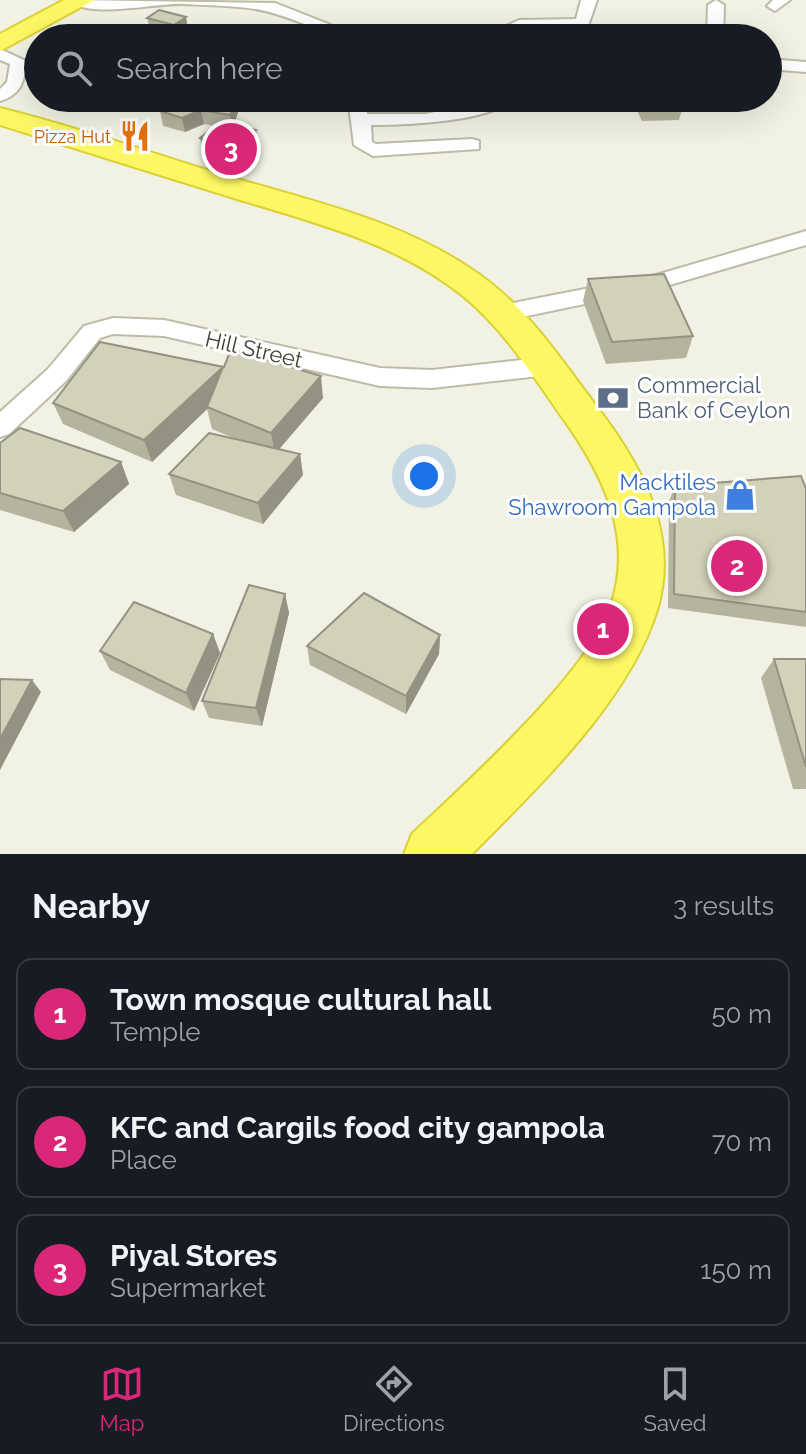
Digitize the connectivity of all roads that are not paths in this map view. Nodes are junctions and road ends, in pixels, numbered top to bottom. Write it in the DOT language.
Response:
graph roads {
  1 [pos="176,0"];
  2 [pos="188,0"];
  3 [pos="589,0"];
  4 [pos="80,1"];
  5 [pos="253,2"];
  6 [pos="713,2"];
  7 [pos="37,24"];
  8 [pos="318,24"];
  9 [pos="585,24"];
  10 [pos="714,24"];
  11 [pos="24,31"];
  12 [pos="0,44"];
  13 [pos="0,54"];
  14 [pos="782,65"];
  15 [pos="806,67"];
  16 [pos="0,96"];
  17 [pos="358,112"];
  18 [pos="459,112"];
  19 [pos="0,116"];
  20 [pos="362,120"];
  21 [pos="472,145"];
  22 [pos="806,238"];
  23 [pos="503,313"];
  24 [pos="548,366"];
  25 [pos="0,427"];
  26 [pos="432,854"];
  1 -- 4 [label="street"];
  2 -- 5 [label="street"];
  3 -- 9 [label="street"];
  4 -- 7 [label="highway"];
  5 -- 8 [label="street"];
  6 -- 10 [label="street"];
  11 -- 12 [label="highway"];
  13 -- 16 [label="street"];
  14 -- 15 [label="street"];
  17 -- 20 [label="street"];
  18 -- 20 [label="street"];
  19 -- 23 [label="highway"];
  20 -- 21 [label="street"];
  22 -- 23 [label="street"];
  23 -- 24 [label="highway"];
  24 -- 25 [label="street, Hill Street"];
  24 -- 26 [label="highway"];
}
